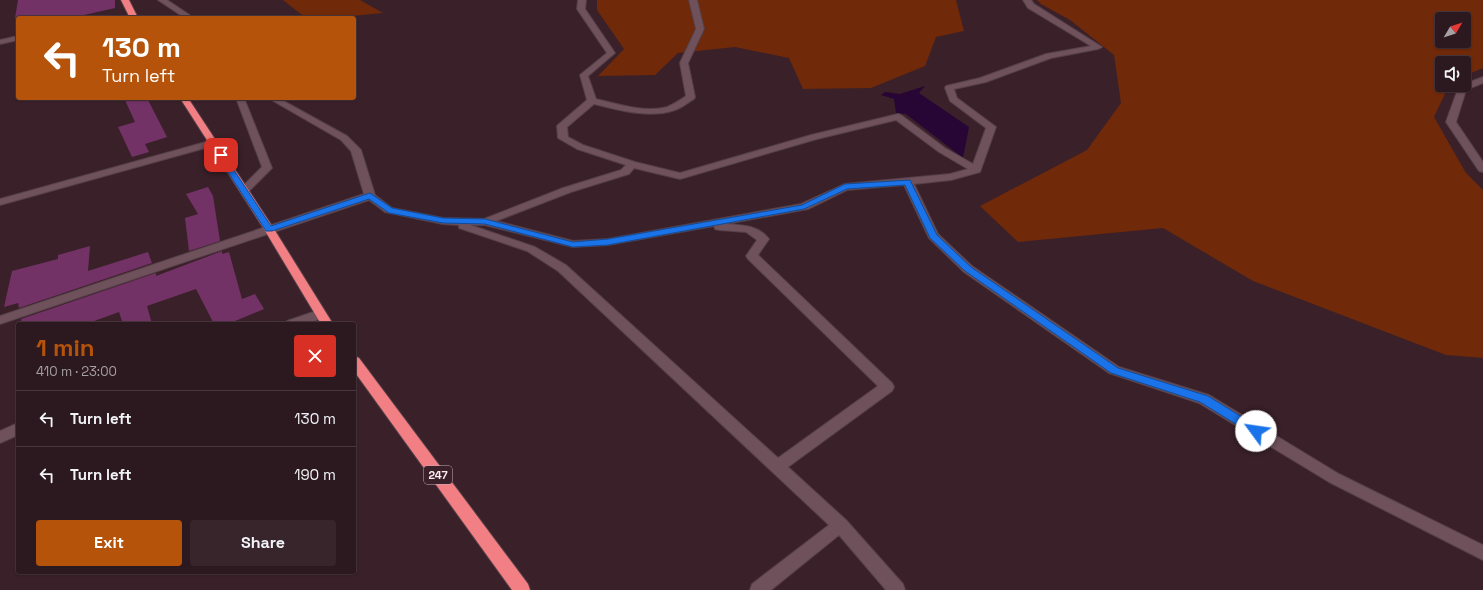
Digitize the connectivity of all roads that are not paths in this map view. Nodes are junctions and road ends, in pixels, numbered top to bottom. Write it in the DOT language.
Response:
graph roads {
  1 [pos="125,0"];
  2 [pos="162,0"];
  3 [pos="582,0"];
  4 [pos="693,0"];
  5 [pos="1027,0"];
  6 [pos="133,16"];
  7 [pos="187,16"];
  8 [pos="16,38"];
  9 [pos="0,42"];
  10 [pos="1483,80"];
  11 [pos="185,100"];
  12 [pos="241,100"];
  13 [pos="276,100"];
  14 [pos="592,101"];
  15 [pos="213,143"];
  16 [pos="632,164"];
  17 [pos="976,170"];
  18 [pos="1483,170"];
  19 [pos="908,182"];
  20 [pos="244,190"];
  21 [pos="370,196"];
  22 [pos="0,202"];
  23 [pos="443,221"];
  24 [pos="485,222"];
  25 [pos="701,225"];
  26 [pos="269,229"];
  27 [pos="319,314"];
  28 [pos="0,320"];
  29 [pos="297,322"];
  30 [pos="325,322"];
  31 [pos="356,364"];
  32 [pos="16,430"];
  33 [pos="0,437"];
  34 [pos="777,467"];
  35 [pos="840,525"];
  36 [pos="1483,553"];
  37 [pos="522,590"];
  38 [pos="758,590"];
  39 [pos="897,590"];
  1 -- 6 [label="highway"];
  2 -- 7 [label="street"];
  3 -- 14 [label="street"];
  4 -- 14 [label="street"];
  5 -- 17 [label="street"];
  8 -- 9 [label="street"];
  10 -- 18 [label="street"];
  11 -- 15 [label="highway"];
  12 -- 20 [label="street"];
  13 -- 21 [label="street"];
  14 -- 16 [label="street"];
  15 -- 20 [label="highway"];
  15 -- 22 [label="street"];
  16 -- 17 [label="street"];
  16 -- 24 [label="street"];
  17 -- 19 [label="street"];
  19 -- 25 [label="street"];
  19 -- 36 [label="street"];
  20 -- 26 [label="highway"];
  21 -- 23 [label="street"];
  21 -- 26 [label="street"];
  23 -- 24 [label="street"];
  23 -- 34 [label="street"];
  24 -- 25 [label="street"];
  25 -- 34 [label="street"];
  26 -- 27 [label="highway"];
  26 -- 28 [label="street"];
  27 -- 29 [label="street"];
  27 -- 30 [label="highway"];
  31 -- 37 [label="highway, 247"];
  32 -- 33 [label="street"];
  34 -- 35 [label="street"];
  35 -- 38 [label="street"];
  35 -- 39 [label="street"];
}
